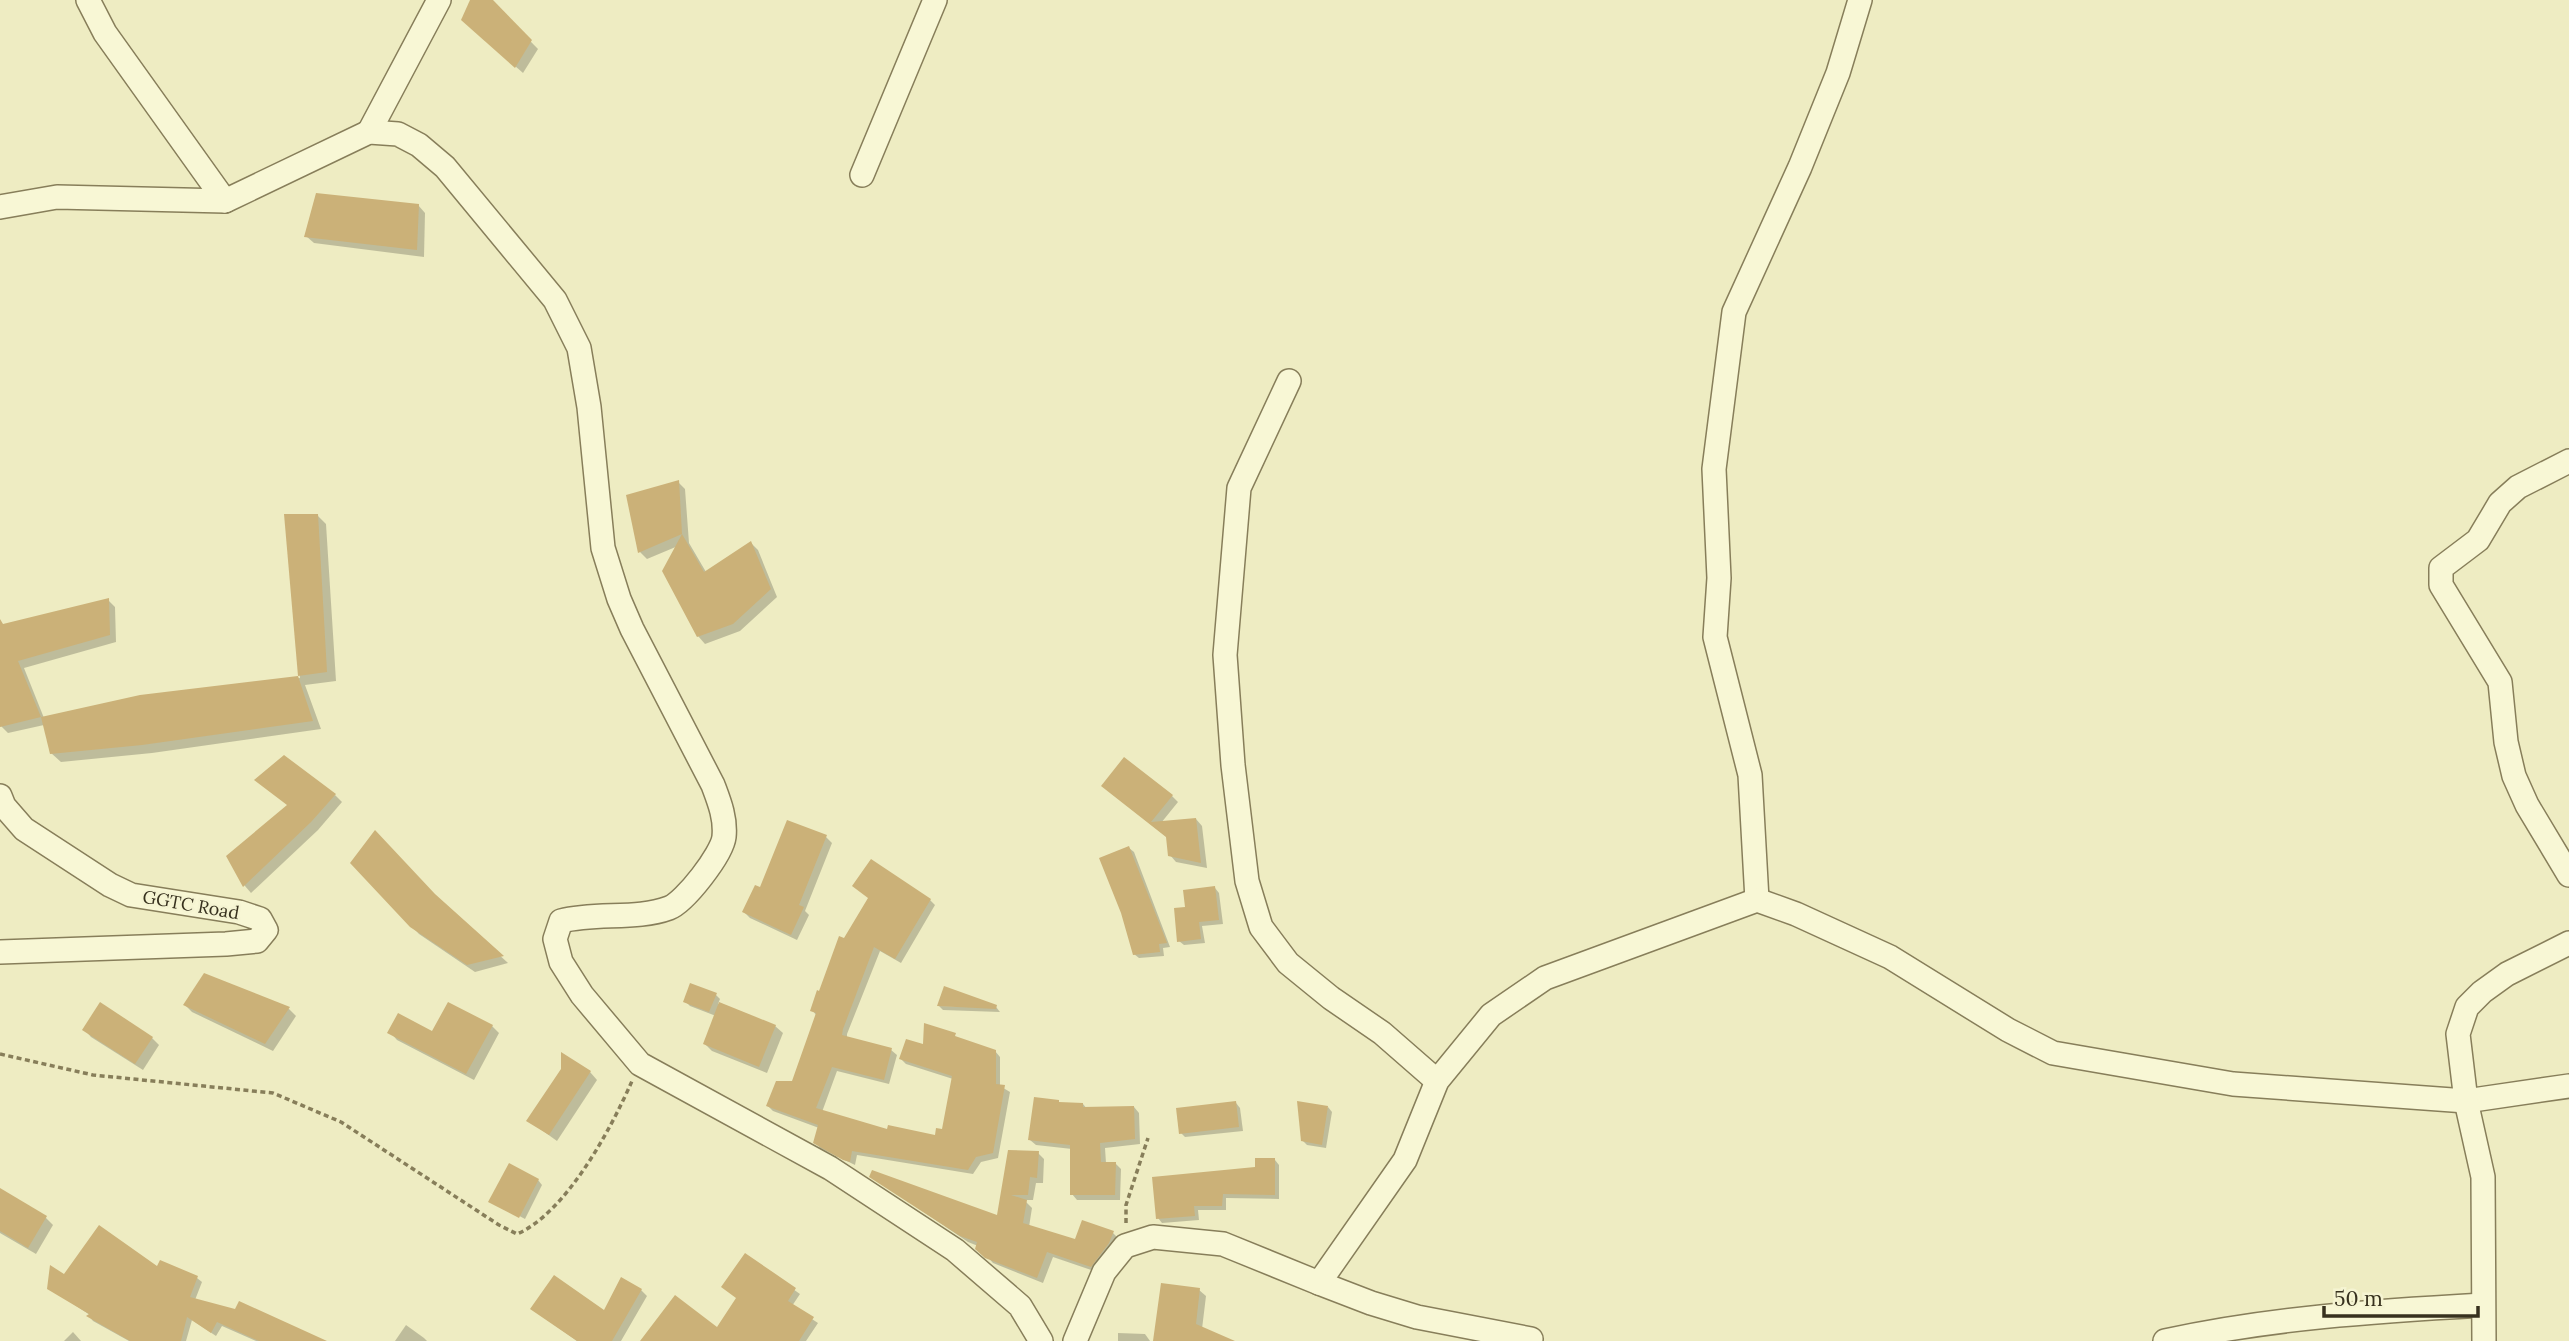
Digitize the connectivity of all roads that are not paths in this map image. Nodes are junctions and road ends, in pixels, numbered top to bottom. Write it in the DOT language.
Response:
graph roads {
  1 [pos="88,0"];
  2 [pos="439,0"];
  3 [pos="935,0"];
  4 [pos="1860,0"];
  5 [pos="369,131"];
  6 [pos="862,175"];
  7 [pos="225,201"];
  8 [pos="0,207"];
  9 [pos="1289,380"];
  10 [pos="2569,461"];
  11 [pos="0,796"];
  12 [pos="2569,875"];
  13 [pos="1757,900"];
  14 [pos="2569,943"];
  15 [pos="0,952"];
  16 [pos="1437,1081"];
  17 [pos="2569,1086"];
  18 [pos="2466,1101"];
  19 [pos="1319,1283"];
  20 [pos="2483,1305"];
  21 [pos="1531,1339"];
  22 [pos="1041,1341"];
  23 [pos="1075,1341"];
  24 [pos="2165,1341"];
  25 [pos="2484,1341"];
  1 -- 7 [label="street"];
  2 -- 5 [label="street"];
  3 -- 6 [label="street"];
  4 -- 13 [label="street"];
  5 -- 7 [label="street"];
  5 -- 22 [label="street"];
  7 -- 8 [label="street"];
  9 -- 16 [label="street"];
  10 -- 12 [label="street"];
  11 -- 15 [label="street, GGTC Road"];
  13 -- 16 [label="street"];
  13 -- 18 [label="street"];
  14 -- 18 [label="street"];
  16 -- 19 [label="street"];
  17 -- 18 [label="street"];
  18 -- 20 [label="street"];
  19 -- 21 [label="street"];
  19 -- 23 [label="street"];
  20 -- 24 [label="street"];
  20 -- 25 [label="street"];
}
